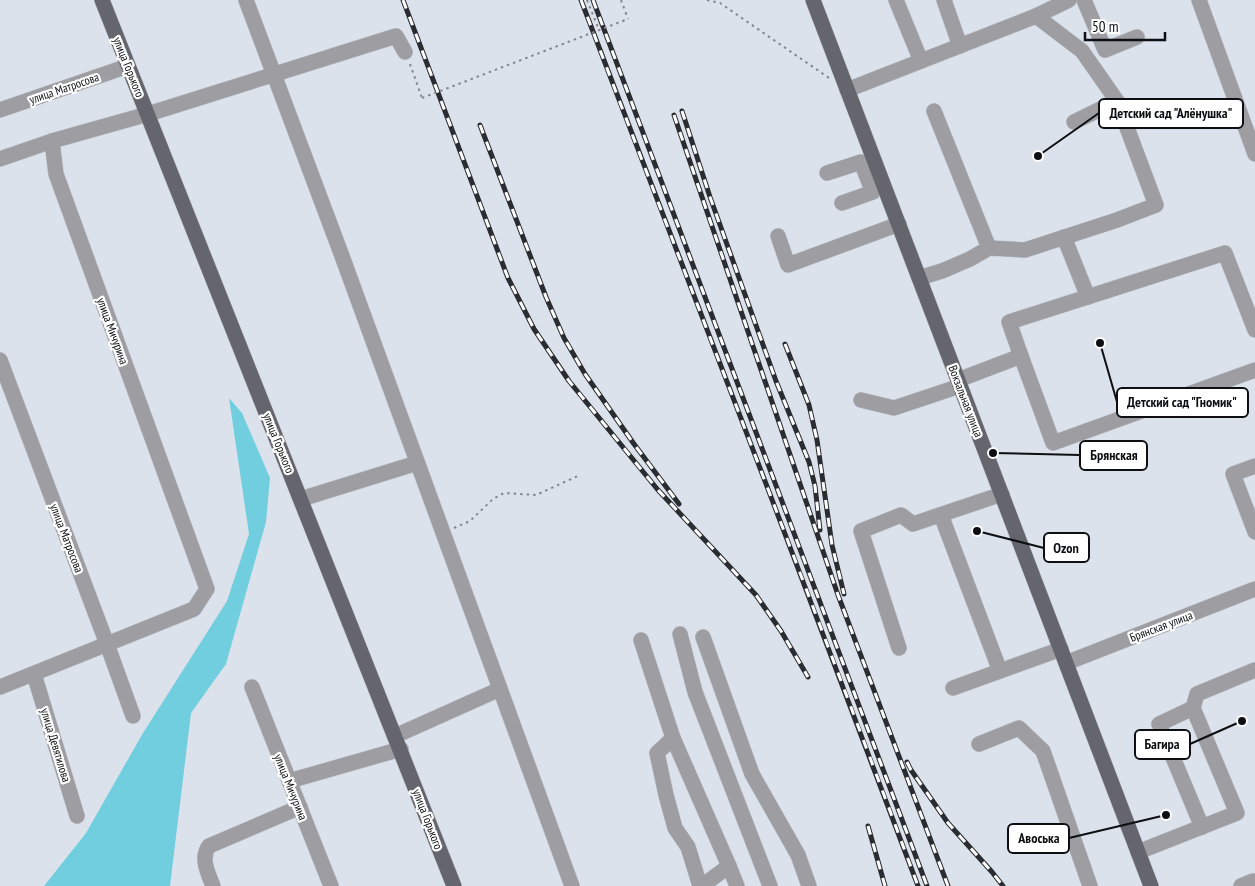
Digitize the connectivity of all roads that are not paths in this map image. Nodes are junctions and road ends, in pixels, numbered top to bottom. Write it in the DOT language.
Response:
graph roads {
  1 [pos="102,0"];
  2 [pos="246,0"];
  3 [pos="813,0"];
  4 [pos="896,0"];
  5 [pos="944,0"];
  6 [pos="1069,0"];
  7 [pos="1084,0"];
  8 [pos="1199,0"];
  9 [pos="1036,16"];
  10 [pos="1137,37"];
  11 [pos="960,46"];
  12 [pos="405,52"];
  13 [pos="921,61"];
  14 [pos="128,66"];
  15 [pos="274,74"];
  16 [pos="847,90"];
  17 [pos="1117,101"];
  18 [pos="0,110"];
  19 [pos="934,111"];
  20 [pos="148,114"];
  21 [pos="1074,122"];
  22 [pos="52,141"];
  23 [pos="1253,144"];
  24 [pos="0,159"];
  25 [pos="827,173"];
  26 [pos="876,183"];
  27 [pos="842,203"];
  28 [pos="899,224"];
  29 [pos="778,236"];
  30 [pos="1064,237"];
  31 [pos="988,248"];
  32 [pos="919,278"];
  33 [pos="1088,297"];
  34 [pos="1255,330"];
  35 [pos="1021,356"];
  36 [pos="0,360"];
  37 [pos="1255,370"];
  38 [pos="959,383"];
  39 [pos="861,400"];
  40 [pos="417,463"];
  41 [pos="1255,466"];
  42 [pos="1002,494"];
  43 [pos="301,499"];
  44 [pos="940,515"];
  45 [pos="1255,532"];
  46 [pos="1255,589"];
  47 [pos="680,634"];
  48 [pos="703,637"];
  49 [pos="641,640"];
  50 [pos="107,644"];
  51 [pos="899,648"];
  52 [pos="1064,656"];
  53 [pos="1000,670"];
  54 [pos="1255,670"];
  55 [pos="34,674"];
  56 [pos="0,687"];
  57 [pos="252,687"];
  58 [pos="953,688"];
  59 [pos="500,689"];
  60 [pos="1193,708"];
  61 [pos="133,716"];
  62 [pos="673,738"];
  63 [pos="398,742"];
  64 [pos="979,744"];
  65 [pos="752,774"];
  66 [pos="289,781"];
  67 [pos="737,798"];
  68 [pos="300,807"];
  69 [pos="77,816"];
  70 [pos="1202,827"];
  71 [pos="1138,852"];
  72 [pos="729,866"];
  73 [pos="213,886"];
  74 [pos="330,886"];
  75 [pos="454,886"];
  76 [pos="572,886"];
  77 [pos="701,886"];
  78 [pos="737,886"];
  79 [pos="770,886"];
  80 [pos="809,886"];
  81 [pos="1090,886"];
  82 [pos="1152,886"];
  1 -- 14 [label="main road, улица Горького"];
  2 -- 15 [label="street"];
  3 -- 16 [label="main road, Вокзальная улица"];
  4 -- 13 [label="street"];
  5 -- 11 [label="street"];
  6 -- 9 [label="street"];
  7 -- 10 [label="street"];
  8 -- 23 [label="street"];
  9 -- 11 [label="street"];
  9 -- 17 [label="street"];
  11 -- 13 [label="street"];
  12 -- 15 [label="street"];
  13 -- 16 [label="street"];
  14 -- 18 [label="street, улица Матросова"];
  14 -- 20 [label="main road, улица Горького"];
  15 -- 20 [label="street"];
  15 -- 40 [label="street"];
  16 -- 26 [label="main road, Вокзальная улица"];
  17 -- 21 [label="street"];
  17 -- 30 [label="street"];
  19 -- 31 [label="street"];
  20 -- 22 [label="street"];
  20 -- 43 [label="main road, улица Горького"];
  22 -- 24 [label="street"];
  22 -- 50 [label="street, улица Мичурина"];
  25 -- 26 [label="street"];
  26 -- 27 [label="street"];
  26 -- 28 [label="main road, Вокзальная улица"];
  28 -- 29 [label="street"];
  28 -- 32 [label="main road, Вокзальная улица"];
  30 -- 31 [label="street"];
  30 -- 33 [label="street"];
  31 -- 32 [label="street"];
  32 -- 38 [label="main road, Вокзальная улица"];
  33 -- 34 [label="street"];
  33 -- 35 [label="street"];
  35 -- 37 [label="street"];
  35 -- 38 [label="street"];
  36 -- 50 [label="street, улица Матросова"];
  38 -- 39 [label="street"];
  38 -- 42 [label="main road, Вокзальная улица"];
  40 -- 43 [label="street"];
  40 -- 59 [label="street"];
  41 -- 45 [label="street"];
  42 -- 44 [label="street"];
  42 -- 52 [label="main road, Вокзальная улица"];
  43 -- 63 [label="main road, улица Горького"];
  44 -- 51 [label="street"];
  44 -- 53 [label="street"];
  46 -- 52 [label="street, Брянская улица"];
  47 -- 67 [label="street"];
  48 -- 65 [label="street"];
  49 -- 62 [label="street"];
  50 -- 55 [label="street"];
  50 -- 61 [label="street, улица Матросова"];
  52 -- 53 [label="street, Брянская улица"];
  52 -- 71 [label="main road, Вокзальная улица"];
  53 -- 58 [label="street, Брянская улица"];
  54 -- 60 [label="street"];
  55 -- 56 [label="street"];
  55 -- 69 [label="street, улица Девятилова"];
  57 -- 66 [label="street, улица Мичурина"];
  59 -- 63 [label="street"];
  59 -- 76 [label="street"];
  60 -- 70 [label="street"];
  60 -- 70 [label="street"];
  62 -- 72 [label="street"];
  62 -- 77 [label="street"];
  63 -- 66 [label="street"];
  63 -- 75 [label="main road, улица Горького"];
  64 -- 81 [label="street"];
  65 -- 67 [label="street"];
  65 -- 80 [label="street"];
  66 -- 68 [label="street, улица Мичурина"];
  67 -- 79 [label="street"];
  68 -- 73 [label="street"];
  68 -- 74 [label="street, улица Мичурина"];
  70 -- 71 [label="street"];
  71 -- 82 [label="main road, Вокзальная улица"];
  72 -- 77 [label="street"];
  72 -- 78 [label="street"];
}
